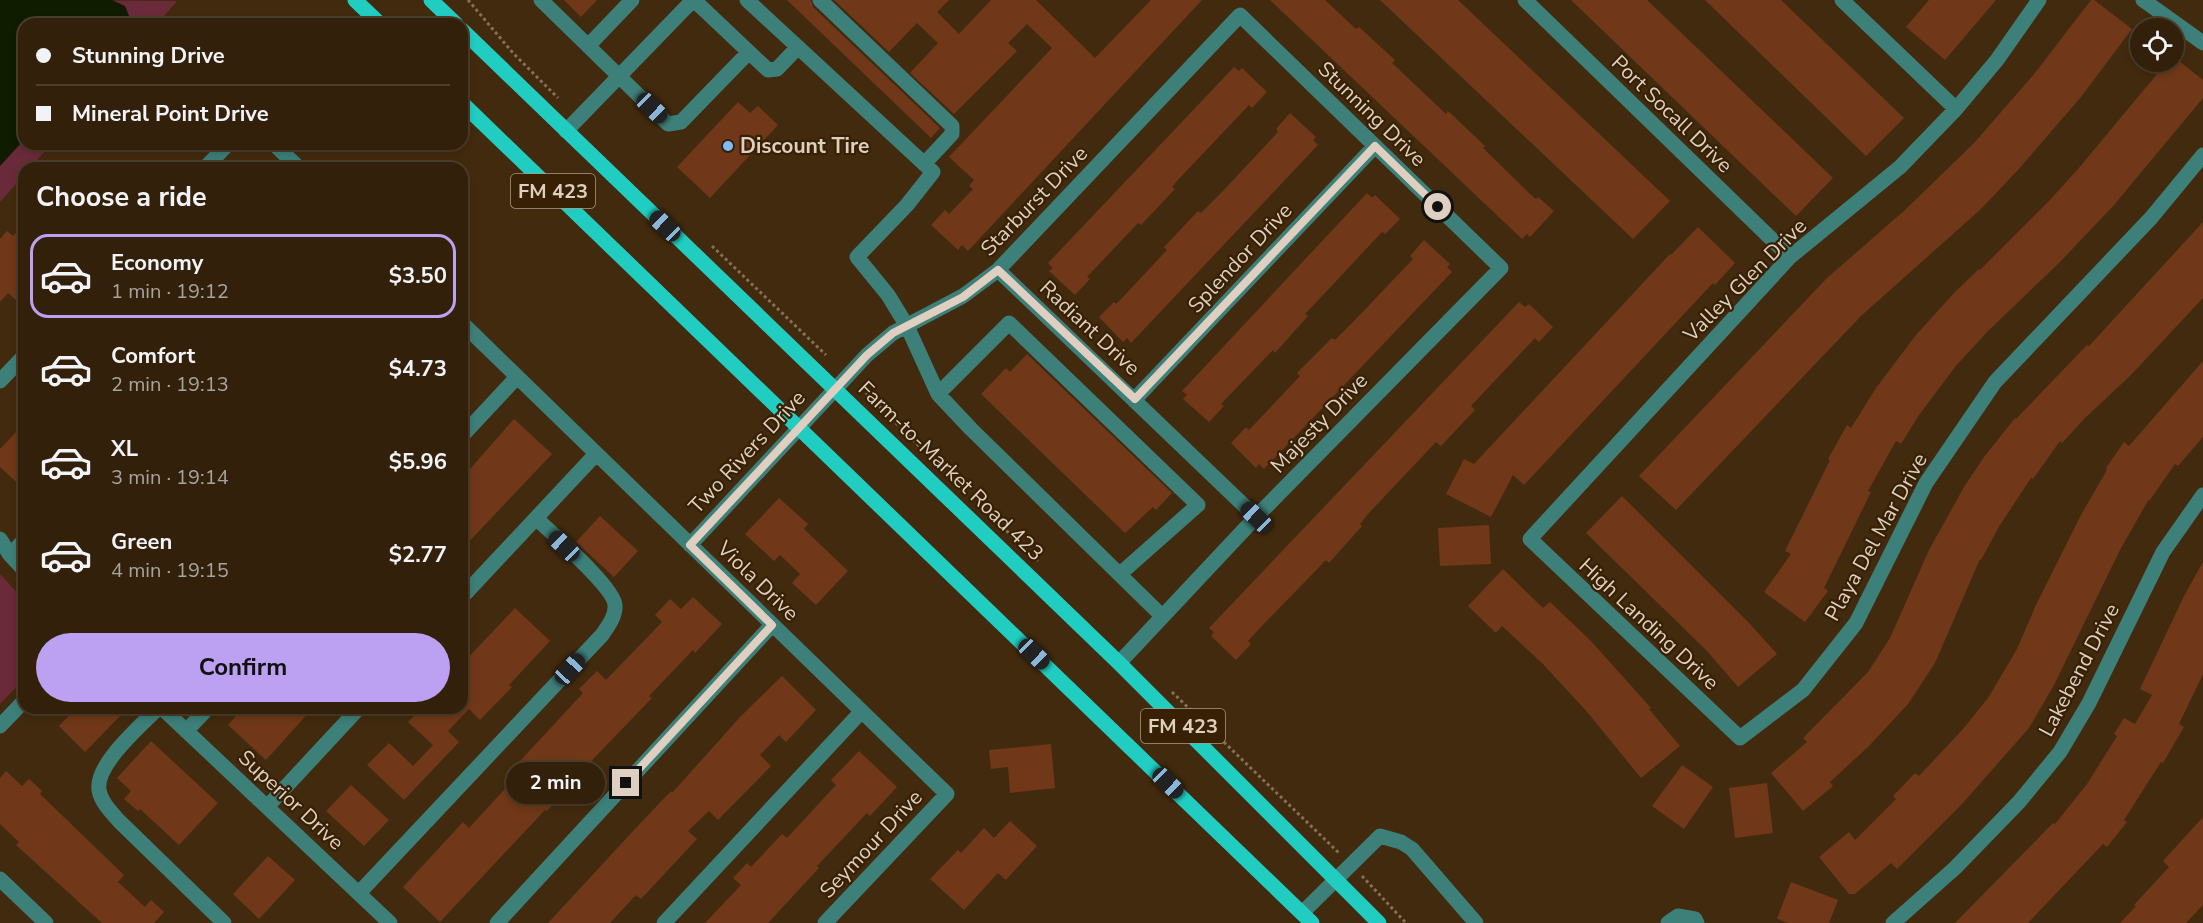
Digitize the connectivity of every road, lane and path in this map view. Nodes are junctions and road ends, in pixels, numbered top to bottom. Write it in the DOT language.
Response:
graph roads {
  1 [pos="355,0"];
  2 [pos="431,0"];
  3 [pos="468,0"];
  4 [pos="541,0"];
  5 [pos="632,0"];
  6 [pos="694,0"];
  7 [pos="747,0"];
  8 [pos="820,0"];
  9 [pos="1525,0"];
  10 [pos="1842,0"];
  11 [pos="2038,0"];
  12 [pos="2143,0"];
  13 [pos="1240,15"];
  14 [pos="374,18"];
  15 [pos="450,18"];
  16 [pos="468,36"];
  17 [pos="2203,43"];
  18 [pos="588,46"];
  19 [pos="798,47"];
  20 [pos="749,52"];
  21 [pos="619,76"];
  22 [pos="561,101"];
  23 [pos="1956,109"];
  24 [pos="468,110"];
  25 [pos="566,131"];
  26 [pos="1375,146"];
  27 [pos="222,150"];
  28 [pos="280,150"];
  29 [pos="2203,155"];
  30 [pos="211,162"];
  31 [pos="293,162"];
  32 [pos="924,164"];
  33 [pos="710,244"];
  34 [pos="1790,257"];
  35 [pos="1501,268"];
  36 [pos="998,270"];
  37 [pos="907,326"];
  38 [pos="468,329"];
  39 [pos="826,355"];
  40 [pos="18,362"];
  41 [pos="517,377"];
  42 [pos="0,381"];
  43 [pos="836,388"];
  44 [pos="866,393"];
  45 [pos="938,394"];
  46 [pos="1135,399"];
  47 [pos="799,428"];
  48 [pos="468,430"];
  49 [pos="596,454"];
  50 [pos="946,472"];
  51 [pos="2203,495"];
  52 [pos="988,512"];
  53 [pos="1256,517"];
  54 [pos="536,518"];
  55 [pos="0,539"];
  56 [pos="1530,539"];
  57 [pos="690,545"];
  58 [pos="18,546"];
  59 [pos="10,555"];
  60 [pos="18,564"];
  61 [pos="1044,567"];
  62 [pos="1120,574"];
  63 [pos="468,591"];
  64 [pos="1162,616"];
  65 [pos="772,625"];
  66 [pos="1119,663"];
  67 [pos="1166,685"];
  68 [pos="18,707"];
  69 [pos="861,712"];
  70 [pos="154,714"];
  71 [pos="167,714"];
  72 [pos="202,714"];
  73 [pos="353,714"];
  74 [pos="0,726"];
  75 [pos="186,731"];
  76 [pos="1740,738"];
  77 [pos="947,794"];
  78 [pos="267,807"];
  79 [pos="1351,865"];
  80 [pos="0,879"];
  81 [pos="1337,879"];
  82 [pos="359,894"];
  83 [pos="1307,918"];
  84 [pos="46,923"];
  85 [pos="224,923"];
  86 [pos="390,923"];
  87 [pos="497,923"];
  88 [pos="664,923"];
  89 [pos="825,923"];
  90 [pos="1379,923"];
  91 [pos="1406,923"];
  92 [pos="1476,923"];
  93 [pos="1668,923"];
  94 [pos="1697,923"];
  95 [pos="1893,923"];
  1 -- 14 [label="main road"];
  2 -- 15 [label="main road"];
  3 -- 22 [label="path"];
  4 -- 18 [label="street"];
  5 -- 18 [label="street"];
  6 -- 20 [label="street"];
  6 -- 21 [label="street"];
  7 -- 19 [label="street"];
  8 -- 32 [label="street"];
  9 -- 34 [label="street, Port Socall Drive"];
  10 -- 23 [label="street"];
  11 -- 23 [label="street, Valley Glen Drive"];
  12 -- 17 [label="street"];
  13 -- 26 [label="street, Stunning Drive"];
  13 -- 36 [label="street, Starburst Drive"];
  16 -- 25 [label="main road, Farm-to-Market Road 423 / FM 423"];
  18 -- 21 [label="street"];
  19 -- 20 [label="street"];
  19 -- 32 [label="street"];
  20 -- 21 [label="street"];
  21 -- 25 [label="street"];
  23 -- 34 [label="street, Valley Glen Drive"];
  24 -- 47 [label="main road, FM 423"];
  25 -- 43 [label="main road, Farm-to-Market Road 423 / FM 423"];
  26 -- 35 [label="street, Stunning Drive"];
  26 -- 46 [label="street, Splendor Drive"];
  27 -- 30 [label="street"];
  28 -- 31 [label="street"];
  29 -- 76 [label="street, Playa Del Mar Drive"];
  32 -- 37 [label="street"];
  33 -- 39 [label="path"];
  34 -- 56 [label="street, Valley Glen Drive"];
  35 -- 53 [label="street, Majesty Drive"];
  36 -- 37 [label="street, Starburst Drive"];
  36 -- 46 [label="street, Radiant Drive"];
  37 -- 43 [label="street, Starburst Drive"];
  37 -- 45 [label="street"];
  38 -- 41 [label="street, Viola Drive"];
  40 -- 42 [label="street"];
  41 -- 48 [label="street"];
  41 -- 49 [label="street, Viola Drive"];
  43 -- 47 [label="street, Two Rivers Drive"];
  43 -- 66 [label="main road, Farm-to-Market Road 423 / FM 423"];
  44 -- 50 [label="path"];
  45 -- 62 [label="street"];
  45 -- 62 [label="street"];
  46 -- 53 [label="street, Radiant Drive"];
  47 -- 57 [label="street, Two Rivers Drive"];
  47 -- 83 [label="main road, FM 423"];
  49 -- 54 [label="street"];
  49 -- 57 [label="street, Viola Drive"];
  51 -- 95 [label="street, Lakebend Drive"];
  52 -- 61 [label="path"];
  53 -- 64 [label="street, Majesty Drive"];
  54 -- 63 [label="street"];
  54 -- 82 [label="street"];
  55 -- 59 [label="street"];
  56 -- 76 [label="street, High Landing Drive"];
  57 -- 65 [label="street, Viola Drive"];
  58 -- 59 [label="street"];
  59 -- 60 [label="street"];
  62 -- 64 [label="street"];
  64 -- 66 [label="street, Majesty Drive"];
  65 -- 69 [label="street, Viola Drive"];
  65 -- 87 [label="street"];
  66 -- 81 [label="main road, Farm-to-Market Road 423 / FM 423"];
  67 -- 79 [label="path"];
  68 -- 74 [label="street"];
  69 -- 77 [label="street, Viola Drive"];
  69 -- 88 [label="street"];
  70 -- 85 [label="street"];
  71 -- 75 [label="street, Superior Drive"];
  72 -- 75 [label="street"];
  73 -- 78 [label="street"];
  75 -- 78 [label="street, Superior Drive"];
  77 -- 89 [label="street, Seymour Drive"];
  78 -- 82 [label="street, Superior Drive"];
  79 -- 81 [label="street"];
  79 -- 91 [label="path"];
  79 -- 92 [label="street"];
  80 -- 84 [label="street"];
  81 -- 83 [label="street"];
  81 -- 90 [label="main road, Farm-to-Market Road 423 / FM 423"];
  82 -- 86 [label="street, Superior Drive"];
  93 -- 94 [label="street"];
}
